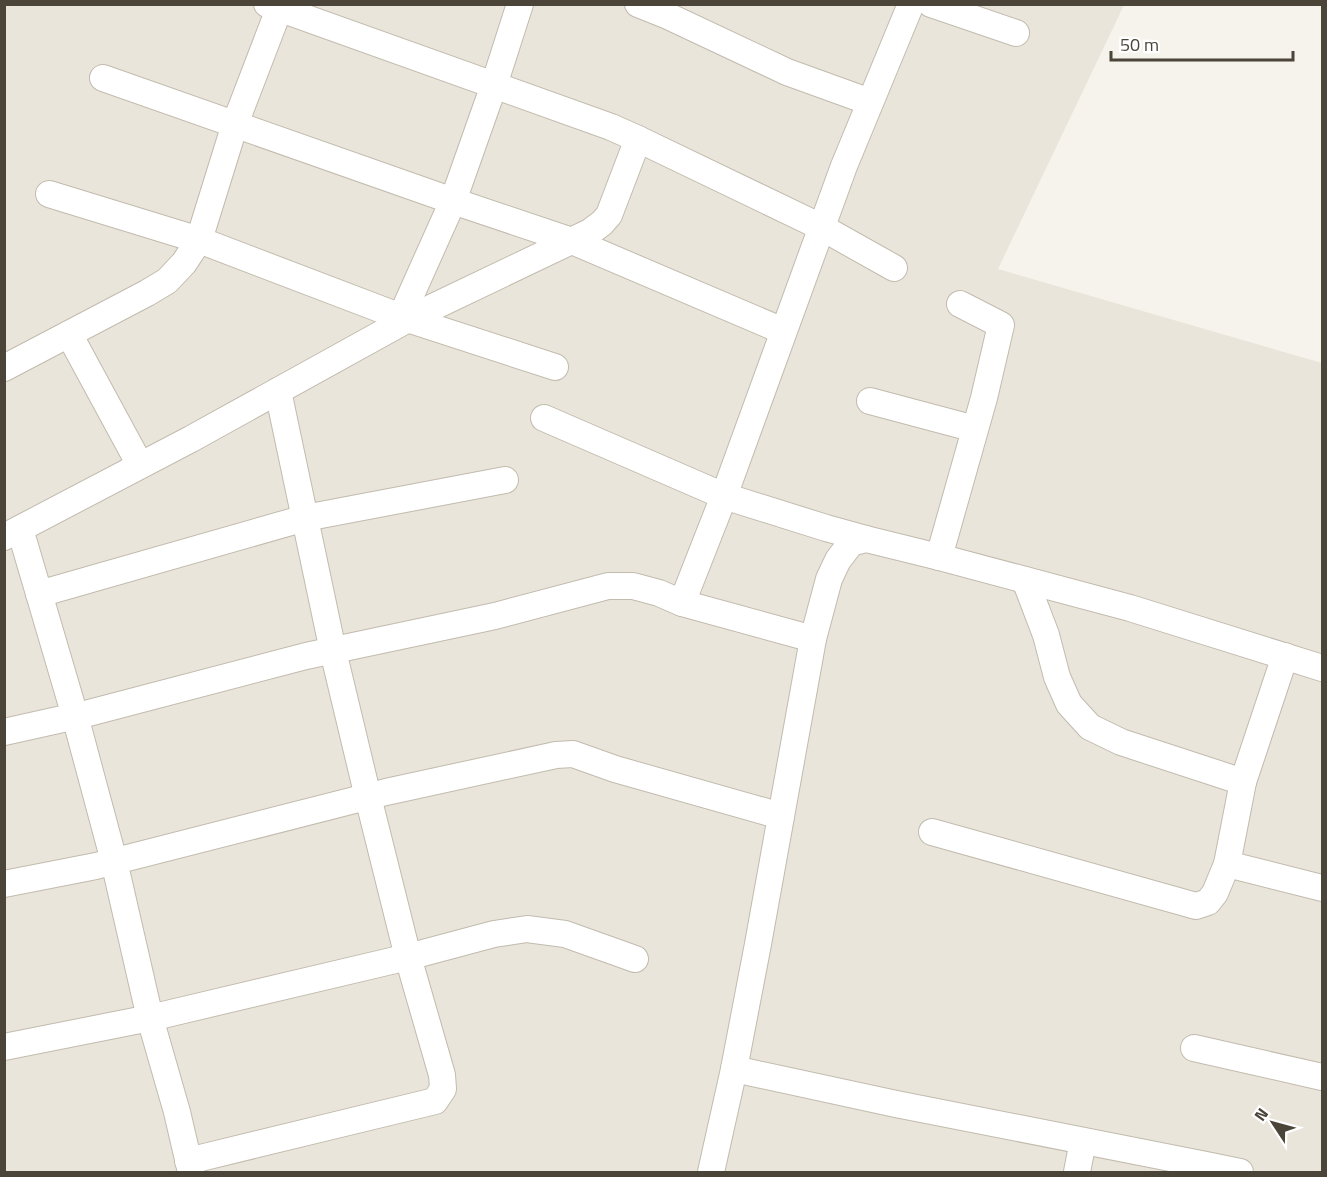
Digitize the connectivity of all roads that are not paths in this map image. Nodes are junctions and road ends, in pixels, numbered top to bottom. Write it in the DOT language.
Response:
graph roads {
  1 [pos="520,4"];
  2 [pos="638,4"];
  3 [pos="911,4"];
  4 [pos="931,4"];
  5 [pos="276,6"];
  6 [pos="1016,33"];
  7 [pos="103,78"];
  8 [pos="494,86"];
  9 [pos="870,102"];
  10 [pos="235,124"];
  11 [pos="638,139"];
  12 [pos="49,194"];
  13 [pos="453,201"];
  14 [pos="821,227"];
  15 [pos="199,240"];
  16 [pos="572,241"];
  17 [pos="894,268"];
  18 [pos="960,304"];
  19 [pos="405,318"];
  20 [pos="783,332"];
  21 [pos="69,334"];
  22 [pos="555,367"];
  23 [pos="4,368"];
  24 [pos="279,391"];
  25 [pos="870,401"];
  26 [pos="544,418"];
  27 [pos="975,429"];
  28 [pos="140,465"];
  29 [pos="505,480"];
  30 [pos="724,496"];
  31 [pos="305,518"];
  32 [pos="12,533"];
  33 [pos="866,538"];
  34 [pos="939,557"];
  35 [pos="1025,580"];
  36 [pos="39,594"];
  37 [pos="682,603"];
  38 [pos="813,639"];
  39 [pos="333,651"];
  40 [pos="1285,656"];
  41 [pos="1323,668"];
  42 [pos="75,716"];
  43 [pos="4,732"];
  44 [pos="1244,782"];
  45 [pos="368,797"];
  46 [pos="781,816"];
  47 [pos="932,832"];
  48 [pos="114,861"];
  49 [pos="1227,864"];
  50 [pos="4,884"];
  51 [pos="1323,888"];
  52 [pos="408,957"];
  53 [pos="635,959"];
  54 [pos="150,1018"];
  55 [pos="4,1047"];
  56 [pos="1194,1048"];
  57 [pos="734,1069"];
  58 [pos="1323,1077"];
  59 [pos="1083,1141"];
  60 [pos="190,1167"];
  61 [pos="711,1173"];
  62 [pos="1077,1173"];
  63 [pos="1240,1173"];
  1 -- 8 [label="street"];
  2 -- 9 [label="street"];
  3 -- 9 [label="street"];
  4 -- 6 [label="street"];
  5 -- 8 [label="street"];
  5 -- 10 [label="street"];
  7 -- 10 [label="street"];
  8 -- 11 [label="street"];
  8 -- 13 [label="street"];
  9 -- 14 [label="street"];
  10 -- 13 [label="street"];
  10 -- 15 [label="street"];
  11 -- 14 [label="street"];
  11 -- 16 [label="street"];
  12 -- 15 [label="street"];
  13 -- 16 [label="street"];
  13 -- 19 [label="street"];
  14 -- 17 [label="street"];
  14 -- 20 [label="street"];
  15 -- 19 [label="street"];
  15 -- 21 [label="street"];
  16 -- 19 [label="street"];
  16 -- 20 [label="street"];
  18 -- 27 [label="street"];
  19 -- 22 [label="street"];
  19 -- 24 [label="street"];
  20 -- 30 [label="street"];
  21 -- 23 [label="street"];
  21 -- 28 [label="street"];
  24 -- 28 [label="street"];
  24 -- 31 [label="street"];
  25 -- 27 [label="street"];
  26 -- 30 [label="street"];
  27 -- 34 [label="street"];
  28 -- 32 [label="street"];
  29 -- 31 [label="street"];
  30 -- 33 [label="street"];
  30 -- 37 [label="street"];
  31 -- 36 [label="street"];
  31 -- 39 [label="street"];
  32 -- 36 [label="street"];
  33 -- 34 [label="street"];
  33 -- 38 [label="street"];
  34 -- 35 [label="street"];
  35 -- 40 [label="street"];
  35 -- 44 [label="street"];
  36 -- 42 [label="street"];
  37 -- 38 [label="street"];
  37 -- 39 [label="street"];
  38 -- 46 [label="street"];
  39 -- 42 [label="street"];
  39 -- 45 [label="street"];
  40 -- 41 [label="street"];
  40 -- 44 [label="street"];
  42 -- 43 [label="street"];
  42 -- 48 [label="street"];
  44 -- 49 [label="street"];
  45 -- 46 [label="street"];
  45 -- 48 [label="street"];
  45 -- 52 [label="street"];
  46 -- 57 [label="street"];
  47 -- 49 [label="street"];
  48 -- 50 [label="street"];
  48 -- 54 [label="street"];
  49 -- 51 [label="street"];
  52 -- 53 [label="street"];
  52 -- 54 [label="street"];
  52 -- 60 [label="street"];
  54 -- 55 [label="street"];
  54 -- 60 [label="street"];
  56 -- 58 [label="street"];
  57 -- 59 [label="street"];
  57 -- 61 [label="street"];
  59 -- 62 [label="street"];
  59 -- 63 [label="street"];
}
